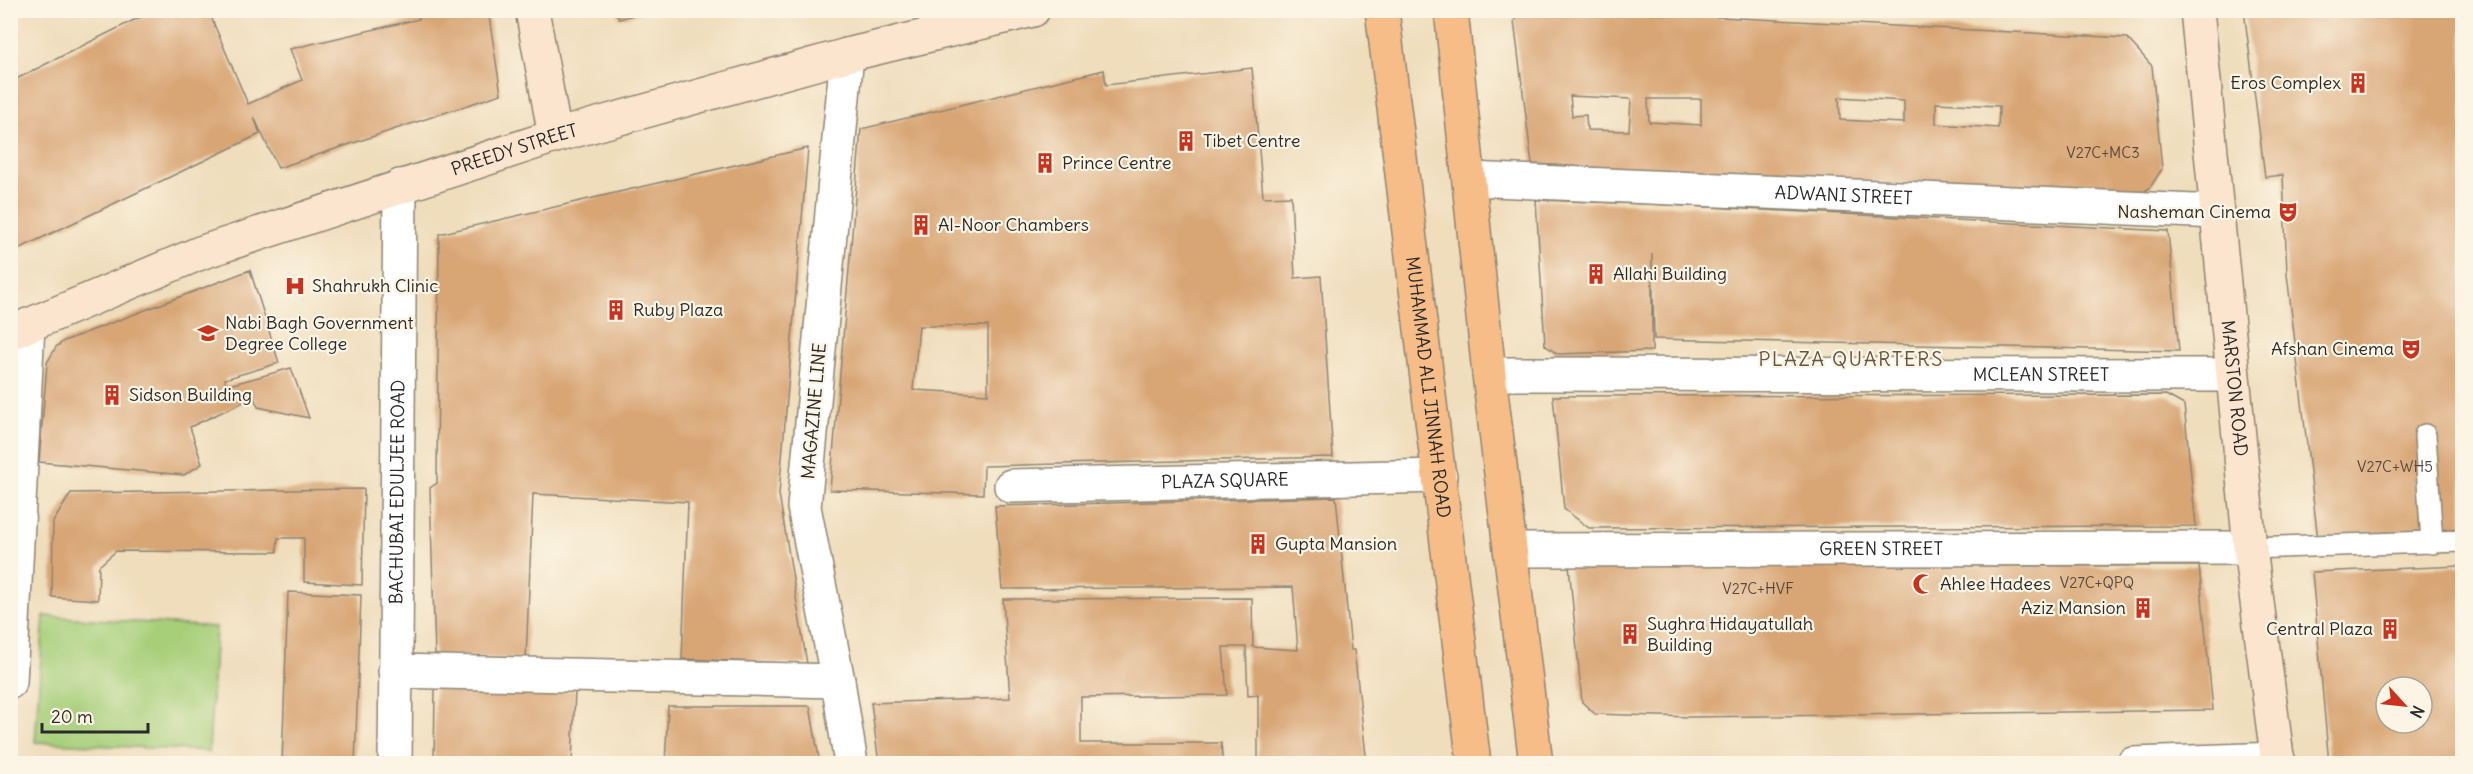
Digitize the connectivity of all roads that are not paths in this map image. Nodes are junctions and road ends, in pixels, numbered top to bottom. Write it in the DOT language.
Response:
graph roads {
  1 [pos="532,10"];
  2 [pos="1033,10"];
  3 [pos="1382,10"];
  4 [pos="1451,10"];
  5 [pos="2197,10"];
  6 [pos="848,55"];
  7 [pos="555,136"];
  8 [pos="1469,180"];
  9 [pos="400,186"];
  10 [pos="2218,212"];
  11 [pos="19,329"];
  12 [pos="1489,374"];
  13 [pos="2232,375"];
  14 [pos="2425,435"];
  15 [pos="1440,476"];
  16 [pos="1011,486"];
  17 [pos="2463,541"];
  18 [pos="2432,543"];
  19 [pos="2250,548"];
  20 [pos="1512,550"];
  21 [pos="396,671"];
  22 [pos="838,681"];
  23 [pos="10,682"];
  24 [pos="2278,761"];
  25 [pos="395,764"];
  26 [pos="851,764"];
  27 [pos="1474,764"];
  28 [pos="1536,764"];
  29 [pos="2133,764"];
  1 -- 7 [label="main road"];
  2 -- 6 [label="main road, PREEDY STREET"];
  3 -- 15 [label="highway, MUHAMMAD ALI JINNAH ROAD"];
  4 -- 8 [label="highway"];
  5 -- 10 [label="main road, MARSTON ROAD"];
  6 -- 7 [label="main road, PREEDY STREET"];
  6 -- 22 [label="street, MAGAZINE LINE"];
  7 -- 9 [label="main road, PREEDY STREET"];
  8 -- 10 [label="street, ADWANI STREET"];
  8 -- 12 [label="highway"];
  9 -- 11 [label="main road, PREEDY STREET"];
  9 -- 21 [label="street, BACHUBAI EDULJEE ROAD"];
  10 -- 13 [label="main road, MARSTON ROAD"];
  11 -- 23 [label="street"];
  12 -- 13 [label="street, MCLEAN STREET"];
  12 -- 20 [label="highway"];
  13 -- 19 [label="main road, MARSTON ROAD"];
  14 -- 18 [label="lane"];
  15 -- 16 [label="street, PLAZA SQUARE"];
  15 -- 27 [label="highway, MUHAMMAD ALI JINNAH ROAD"];
  17 -- 18 [label="lane"];
  18 -- 19 [label="lane"];
  19 -- 20 [label="street, GREEN STREET"];
  19 -- 24 [label="main road, MARSTON ROAD"];
  20 -- 28 [label="highway"];
  21 -- 22 [label="street"];
  21 -- 25 [label="street, BACHUBAI EDULJEE ROAD"];
  22 -- 26 [label="street, MAGAZINE LINE"];
  24 -- 29 [label="street"];
}
